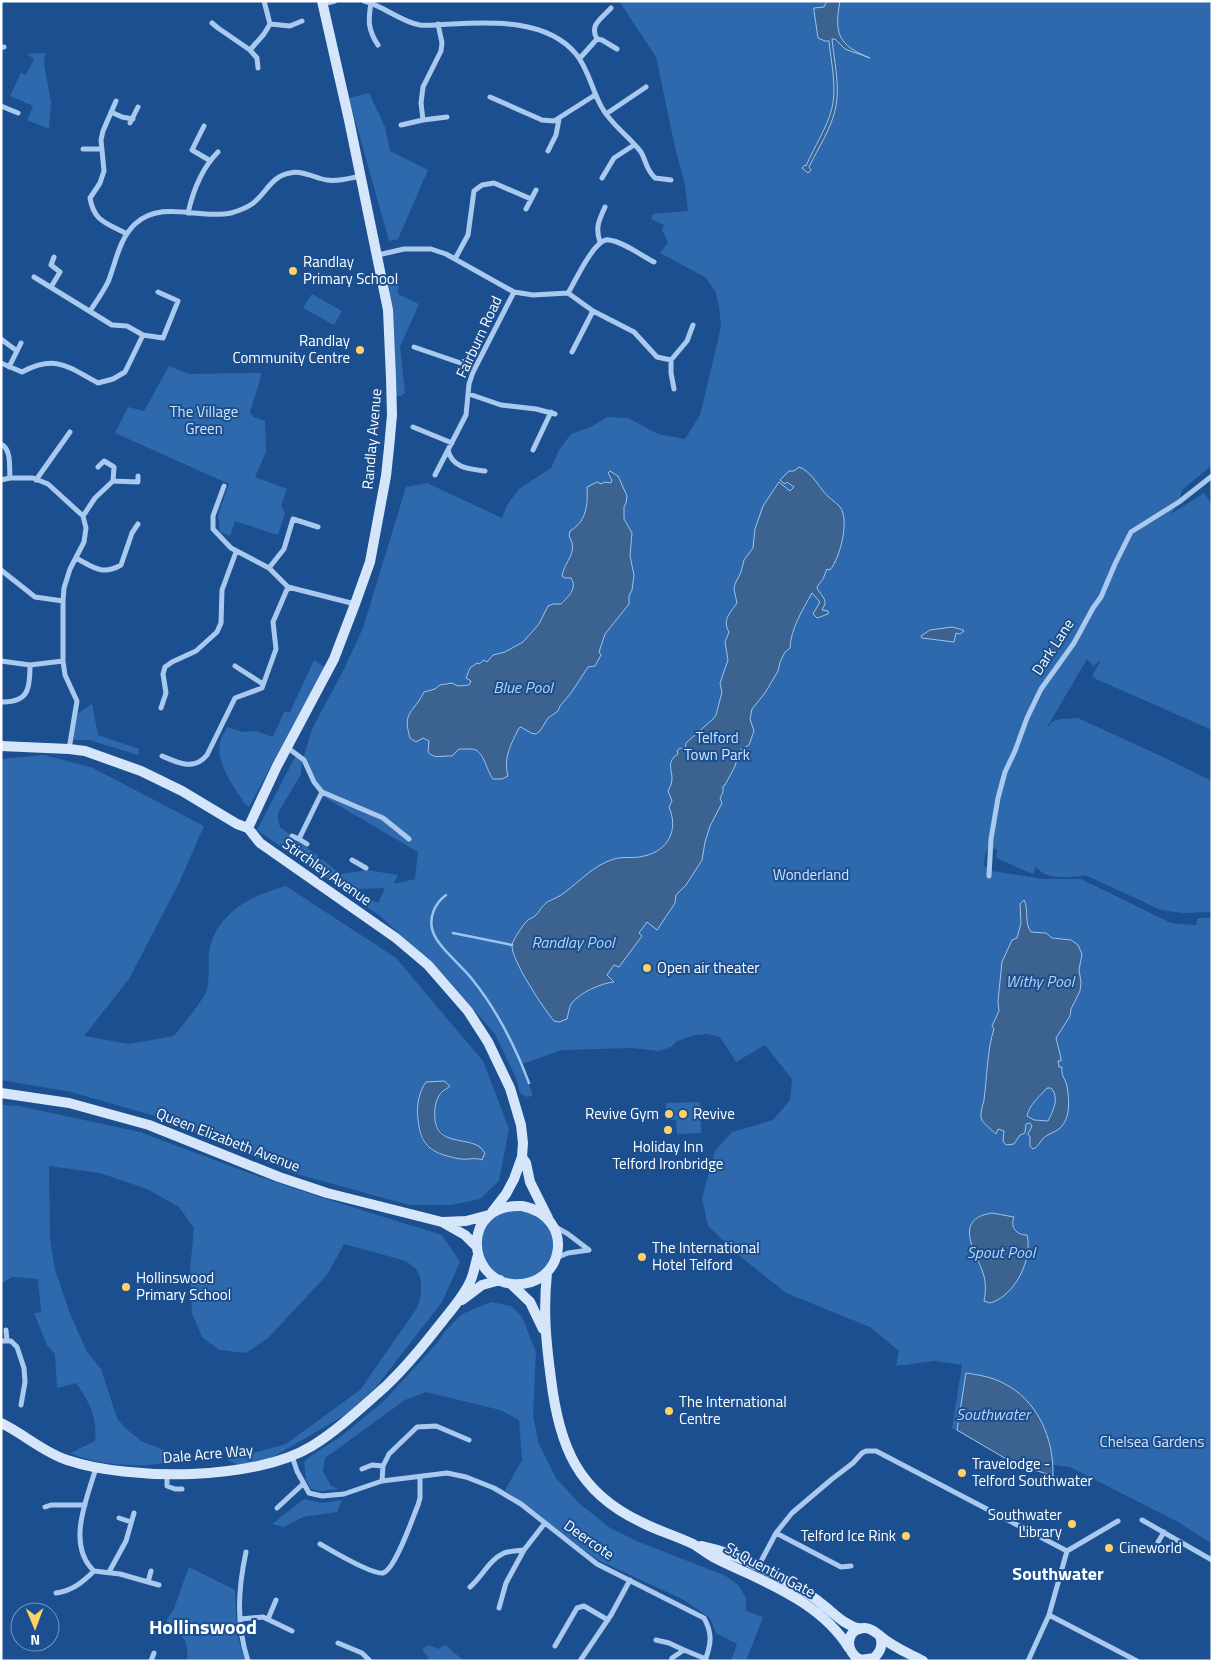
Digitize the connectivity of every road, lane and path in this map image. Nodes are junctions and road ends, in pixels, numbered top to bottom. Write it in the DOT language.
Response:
graph roads {
  1 [pos="264,1"];
  2 [pos="335,1"];
  3 [pos="364,1"];
  4 [pos="322,3"];
  5 [pos="371,3"];
  6 [pos="383,4"];
  7 [pos="611,8"];
  8 [pos="212,22"];
  9 [pos="302,22"];
  10 [pos="270,24"];
  11 [pos="438,24"];
  12 [pos="597,39"];
  13 [pos="378,45"];
  14 [pos="617,49"];
  15 [pos="250,50"];
  16 [pos="580,58"];
  17 [pos="258,68"];
  18 [pos="646,87"];
  19 [pos="595,95"];
  20 [pos="490,97"];
  21 [pos="116,102"];
  22 [pos="1,106"];
  23 [pos="138,107"];
  24 [pos="111,112"];
  25 [pos="18,113"];
  26 [pos="606,114"];
  27 [pos="447,117"];
  28 [pos="559,119"];
  29 [pos="423,120"];
  30 [pos="204,126"];
  31 [pos="401,126"];
  32 [pos="634,145"];
  33 [pos="83,149"];
  34 [pos="102,149"];
  35 [pos="548,151"];
  36 [pos="218,152"];
  37 [pos="210,160"];
  38 [pos="361,176"];
  39 [pos="602,178"];
  40 [pos="671,180"];
  41 [pos="536,190"];
  42 [pos="531,199"];
  43 [pos="605,208"];
  44 [pos="526,209"];
  45 [pos="188,214"];
  46 [pos="127,234"];
  47 [pos="600,242"];
  48 [pos="378,255"];
  49 [pos="54,257"];
  50 [pos="455,259"];
  51 [pos="654,262"];
  52 [pos="34,277"];
  53 [pos="51,287"];
  54 [pos="158,292"];
  55 [pos="514,292"];
  56 [pos="568,293"];
  57 [pos="90,311"];
  58 [pos="593,311"];
  59 [pos="693,326"];
  60 [pos="143,335"];
  61 [pos="1,339"];
  62 [pos="21,343"];
  63 [pos="414,347"];
  64 [pos="17,351"];
  65 [pos="572,352"];
  66 [pos="671,360"];
  67 [pos="1,364"];
  68 [pos="9,367"];
  69 [pos="475,368"];
  70 [pos="674,389"];
  71 [pos="469,394"];
  72 [pos="414,427"];
  73 [pos="70,432"];
  74 [pos="452,443"];
  75 [pos="1,444"];
  76 [pos="448,450"];
  77 [pos="533,450"];
  78 [pos="98,467"];
  79 [pos="485,471"];
  80 [pos="435,475"];
  81 [pos="138,476"];
  82 [pos="1212,476"];
  83 [pos="10,478"];
  84 [pos="1,480"];
  85 [pos="36,480"];
  86 [pos="113,481"];
  87 [pos="224,486"];
  88 [pos="83,516"];
  89 [pos="138,524"];
  90 [pos="318,527"];
  91 [pos="236,552"];
  92 [pos="76,558"];
  93 [pos="269,568"];
  94 [pos="1,570"];
  95 [pos="288,587"];
  96 [pos="63,601"];
  97 [pos="355,604"];
  98 [pos="1,661"];
  99 [pos="63,661"];
  100 [pos="30,664"];
  101 [pos="236,666"];
  102 [pos="263,684"];
  103 [pos="1,702"];
  104 [pos="161,708"];
  105 [pos="1,746"];
  106 [pos="288,748"];
  107 [pos="69,749"];
  108 [pos="162,756"];
  109 [pos="322,792"];
  110 [pos="248,828"];
  111 [pos="292,836"];
  112 [pos="299,839"];
  113 [pos="409,839"];
  114 [pos="307,844"];
  115 [pos="352,860"];
  116 [pos="366,868"];
  117 [pos="989,876"];
  118 [pos="1,1092"];
  119 [pos="522,1157"];
  120 [pos="490,1213"];
  121 [pos="442,1222"];
  122 [pos="551,1222"];
  123 [pos="477,1250"];
  124 [pos="555,1259"];
  125 [pos="547,1273"];
  126 [pos="500,1280"];
  127 [pos="511,1284"];
  128 [pos="456,1304"];
  129 [pos="6,1330"];
  130 [pos="544,1332"];
  131 [pos="4,1341"];
  132 [pos="21,1405"];
  133 [pos="1,1423"];
  134 [pos="469,1440"];
  135 [pos="292,1456"];
  136 [pos="383,1466"];
  137 [pos="96,1467"];
  138 [pos="362,1469"];
  139 [pos="167,1474"];
  140 [pos="420,1477"];
  141 [pos="382,1481"];
  142 [pos="303,1484"];
  143 [pos="182,1489"];
  144 [pos="85,1506"];
  145 [pos="45,1507"];
  146 [pos="277,1508"];
  147 [pos="134,1513"];
  148 [pos="119,1518"];
  149 [pos="1142,1520"];
  150 [pos="1118,1521"];
  151 [pos="131,1522"];
  152 [pos="545,1523"];
  153 [pos="1164,1532"];
  154 [pos="776,1533"];
  155 [pos="1158,1542"];
  156 [pos="320,1544"];
  157 [pos="524,1550"];
  158 [pos="1067,1551"];
  159 [pos="246,1552"];
  160 [pos="1212,1560"];
  161 [pos="852,1566"];
  162 [pos="94,1571"];
  163 [pos="152,1571"];
  164 [pos="756,1571"];
  165 [pos="109,1572"];
  166 [pos="630,1580"];
  167 [pos="148,1582"];
  168 [pos="159,1585"];
  169 [pos="470,1587"];
  170 [pos="56,1593"];
  171 [pos="276,1600"];
  172 [pos="499,1608"];
  173 [pos="1049,1615"];
  174 [pos="240,1619"];
  175 [pos="268,1619"];
  176 [pos="608,1620"];
  177 [pos="860,1629"];
  178 [pos="292,1631"];
  179 [pos="880,1636"];
  180 [pos="656,1640"];
  181 [pos="338,1643"];
  182 [pos="555,1646"];
  183 [pos="684,1650"];
  184 [pos="901,1650"];
  185 [pos="154,1653"];
  186 [pos="851,1655"];
  187 [pos="873,1658"];
  188 [pos="705,1660"];
  189 [pos="152,1661"];
  190 [pos="248,1661"];
  191 [pos="370,1661"];
  192 [pos="580,1661"];
  193 [pos="671,1661"];
  194 [pos="923,1661"];
  195 [pos="1028,1661"];
  196 [pos="1137,1661"];
  1 -- 10 [label="street"];
  2 -- 4 [label="street"];
  3 -- 5 [label="street"];
  4 -- 38 [label="street, Randlay Avenue"];
  5 -- 6 [label="street"];
  5 -- 13 [label="street"];
  6 -- 11 [label="street"];
  7 -- 12 [label="street"];
  8 -- 15 [label="street"];
  9 -- 10 [label="street"];
  10 -- 15 [label="street"];
  11 -- 16 [label="street"];
  11 -- 29 [label="street"];
  12 -- 14 [label="street"];
  12 -- 16 [label="street"];
  15 -- 17 [label="street"];
  16 -- 19 [label="street"];
  18 -- 26 [label="street"];
  19 -- 26 [label="street"];
  19 -- 28 [label="street"];
  20 -- 28 [label="street"];
  21 -- 24 [label="street"];
  22 -- 25 [label="street"];
  23 -- 24 [label="street"];
  24 -- 34 [label="street"];
  26 -- 32 [label="street"];
  27 -- 29 [label="street"];
  28 -- 35 [label="street"];
  29 -- 31 [label="street"];
  30 -- 37 [label="street"];
  32 -- 39 [label="street"];
  32 -- 40 [label="street"];
  33 -- 34 [label="street"];
  34 -- 46 [label="street"];
  36 -- 37 [label="street"];
  37 -- 45 [label="street"];
  38 -- 45 [label="street"];
  38 -- 48 [label="street, Randlay Avenue"];
  41 -- 42 [label="street"];
  42 -- 44 [label="street"];
  42 -- 50 [label="street"];
  43 -- 47 [label="street"];
  45 -- 46 [label="street"];
  46 -- 57 [label="street"];
  47 -- 51 [label="street"];
  47 -- 56 [label="street"];
  48 -- 50 [label="street"];
  48 -- 97 [label="street, Randlay Avenue"];
  49 -- 53 [label="street"];
  50 -- 55 [label="street"];
  52 -- 53 [label="street"];
  53 -- 57 [label="street"];
  54 -- 60 [label="street"];
  55 -- 56 [label="street"];
  55 -- 69 [label="street, Fairburn Road"];
  56 -- 58 [label="street"];
  57 -- 60 [label="street"];
  58 -- 65 [label="street"];
  58 -- 66 [label="street"];
  59 -- 66 [label="street"];
  60 -- 68 [label="street"];
  61 -- 64 [label="street"];
  62 -- 64 [label="street"];
  63 -- 69 [label="street"];
  64 -- 68 [label="street"];
  66 -- 70 [label="street"];
  67 -- 68 [label="street"];
  69 -- 71 [label="street, Fairburn Road"];
  71 -- 74 [label="street, Fairburn Road"];
  71 -- 77 [label="street"];
  72 -- 74 [label="street"];
  73 -- 85 [label="street"];
  74 -- 76 [label="street, Fairburn Road"];
  75 -- 83 [label="street"];
  76 -- 79 [label="street"];
  76 -- 80 [label="street, Fairburn Road"];
  78 -- 86 [label="street"];
  81 -- 86 [label="street"];
  82 -- 117 [label="street, Dark Lane"];
  83 -- 84 [label="street"];
  83 -- 85 [label="street"];
  85 -- 88 [label="street"];
  86 -- 88 [label="street"];
  87 -- 91 [label="street"];
  88 -- 92 [label="street"];
  89 -- 92 [label="street"];
  90 -- 93 [label="street"];
  91 -- 93 [label="street"];
  91 -- 104 [label="street"];
  92 -- 96 [label="street"];
  93 -- 95 [label="street"];
  94 -- 96 [label="street"];
  95 -- 97 [label="street"];
  95 -- 102 [label="street"];
  96 -- 99 [label="street"];
  97 -- 106 [label="street, Randlay Avenue"];
  98 -- 100 [label="street"];
  99 -- 100 [label="street"];
  99 -- 107 [label="street"];
  100 -- 103 [label="street"];
  101 -- 102 [label="street"];
  102 -- 108 [label="street"];
  105 -- 107 [label="street, Stirchley Avenue"];
  106 -- 109 [label="street"];
  106 -- 110 [label="street, Randlay Avenue"];
  107 -- 110 [label="street, Stirchley Avenue"];
  109 -- 112 [label="street"];
  109 -- 113 [label="street"];
  110 -- 119 [label="street, Stirchley Avenue"];
  111 -- 112 [label="street"];
  112 -- 114 [label="street"];
  115 -- 116 [label="street"];
  118 -- 121 [label="street, Queen Elizabeth Avenue"];
  119 -- 120 [label="street"];
  119 -- 122 [label="street"];
  120 -- 121 [label="street, Queen Elizabeth Avenue"];
  120 -- 122 [label="street"];
  120 -- 123 [label="street"];
  121 -- 123 [label="street, Queen Elizabeth Avenue"];
  122 -- 124 [label="street"];
  122 -- 124 [label="street"];
  123 -- 126 [label="street"];
  123 -- 128 [label="street, Dale Acre Way"];
  124 -- 125 [label="street"];
  125 -- 127 [label="street"];
  125 -- 130 [label="street"];
  126 -- 127 [label="street"];
  126 -- 128 [label="street, Dale Acre Way"];
  127 -- 130 [label="street"];
  128 -- 135 [label="street, Dale Acre Way"];
  129 -- 131 [label="street"];
  130 -- 164 [label="street, St Quentin Gate"];
  131 -- 132 [label="street"];
  133 -- 137 [label="street, Dale Acre Way"];
  134 -- 136 [label="street"];
  135 -- 139 [label="street, Dale Acre Way"];
  135 -- 142 [label="street"];
  136 -- 138 [label="street"];
  136 -- 141 [label="street"];
  137 -- 139 [label="street, Dale Acre Way"];
  137 -- 144 [label="street"];
  139 -- 143 [label="street"];
  140 -- 141 [label="street, Deercote"];
  140 -- 152 [label="street, Deercote"];
  140 -- 156 [label="street"];
  141 -- 142 [label="street, Deercote"];
  142 -- 146 [label="street"];
  144 -- 145 [label="street"];
  144 -- 162 [label="street"];
  147 -- 151 [label="street"];
  148 -- 151 [label="street"];
  149 -- 153 [label="street"];
  150 -- 158 [label="street"];
  151 -- 165 [label="street"];
  152 -- 157 [label="street"];
  152 -- 166 [label="street, Deercote"];
  153 -- 155 [label="street"];
  153 -- 160 [label="street"];
  154 -- 158 [label="street"];
  154 -- 161 [label="street"];
  154 -- 164 [label="street"];
  157 -- 169 [label="street"];
  157 -- 172 [label="street"];
  158 -- 173 [label="street"];
  159 -- 174 [label="street"];
  162 -- 165 [label="street"];
  162 -- 170 [label="street"];
  163 -- 167 [label="street"];
  164 -- 177 [label="street, St Quentin Gate"];
  164 -- 186 [label="street, St Quentin Gate"];
  165 -- 167 [label="street"];
  166 -- 176 [label="street"];
  166 -- 188 [label="street, Deercote"];
  167 -- 168 [label="street"];
  171 -- 175 [label="street"];
  173 -- 195 [label="street"];
  173 -- 196 [label="street"];
  174 -- 175 [label="street"];
  174 -- 190 [label="street"];
  175 -- 178 [label="street"];
  176 -- 182 [label="street"];
  176 -- 192 [label="street"];
  177 -- 179 [label="street"];
  177 -- 186 [label="street"];
  179 -- 184 [label="street"];
  179 -- 187 [label="street"];
  180 -- 183 [label="street"];
  181 -- 191 [label="street"];
  183 -- 188 [label="street"];
  183 -- 193 [label="street"];
  184 -- 187 [label="street"];
  184 -- 194 [label="street"];
  185 -- 189 [label="street"];
  186 -- 187 [label="street"];
}
